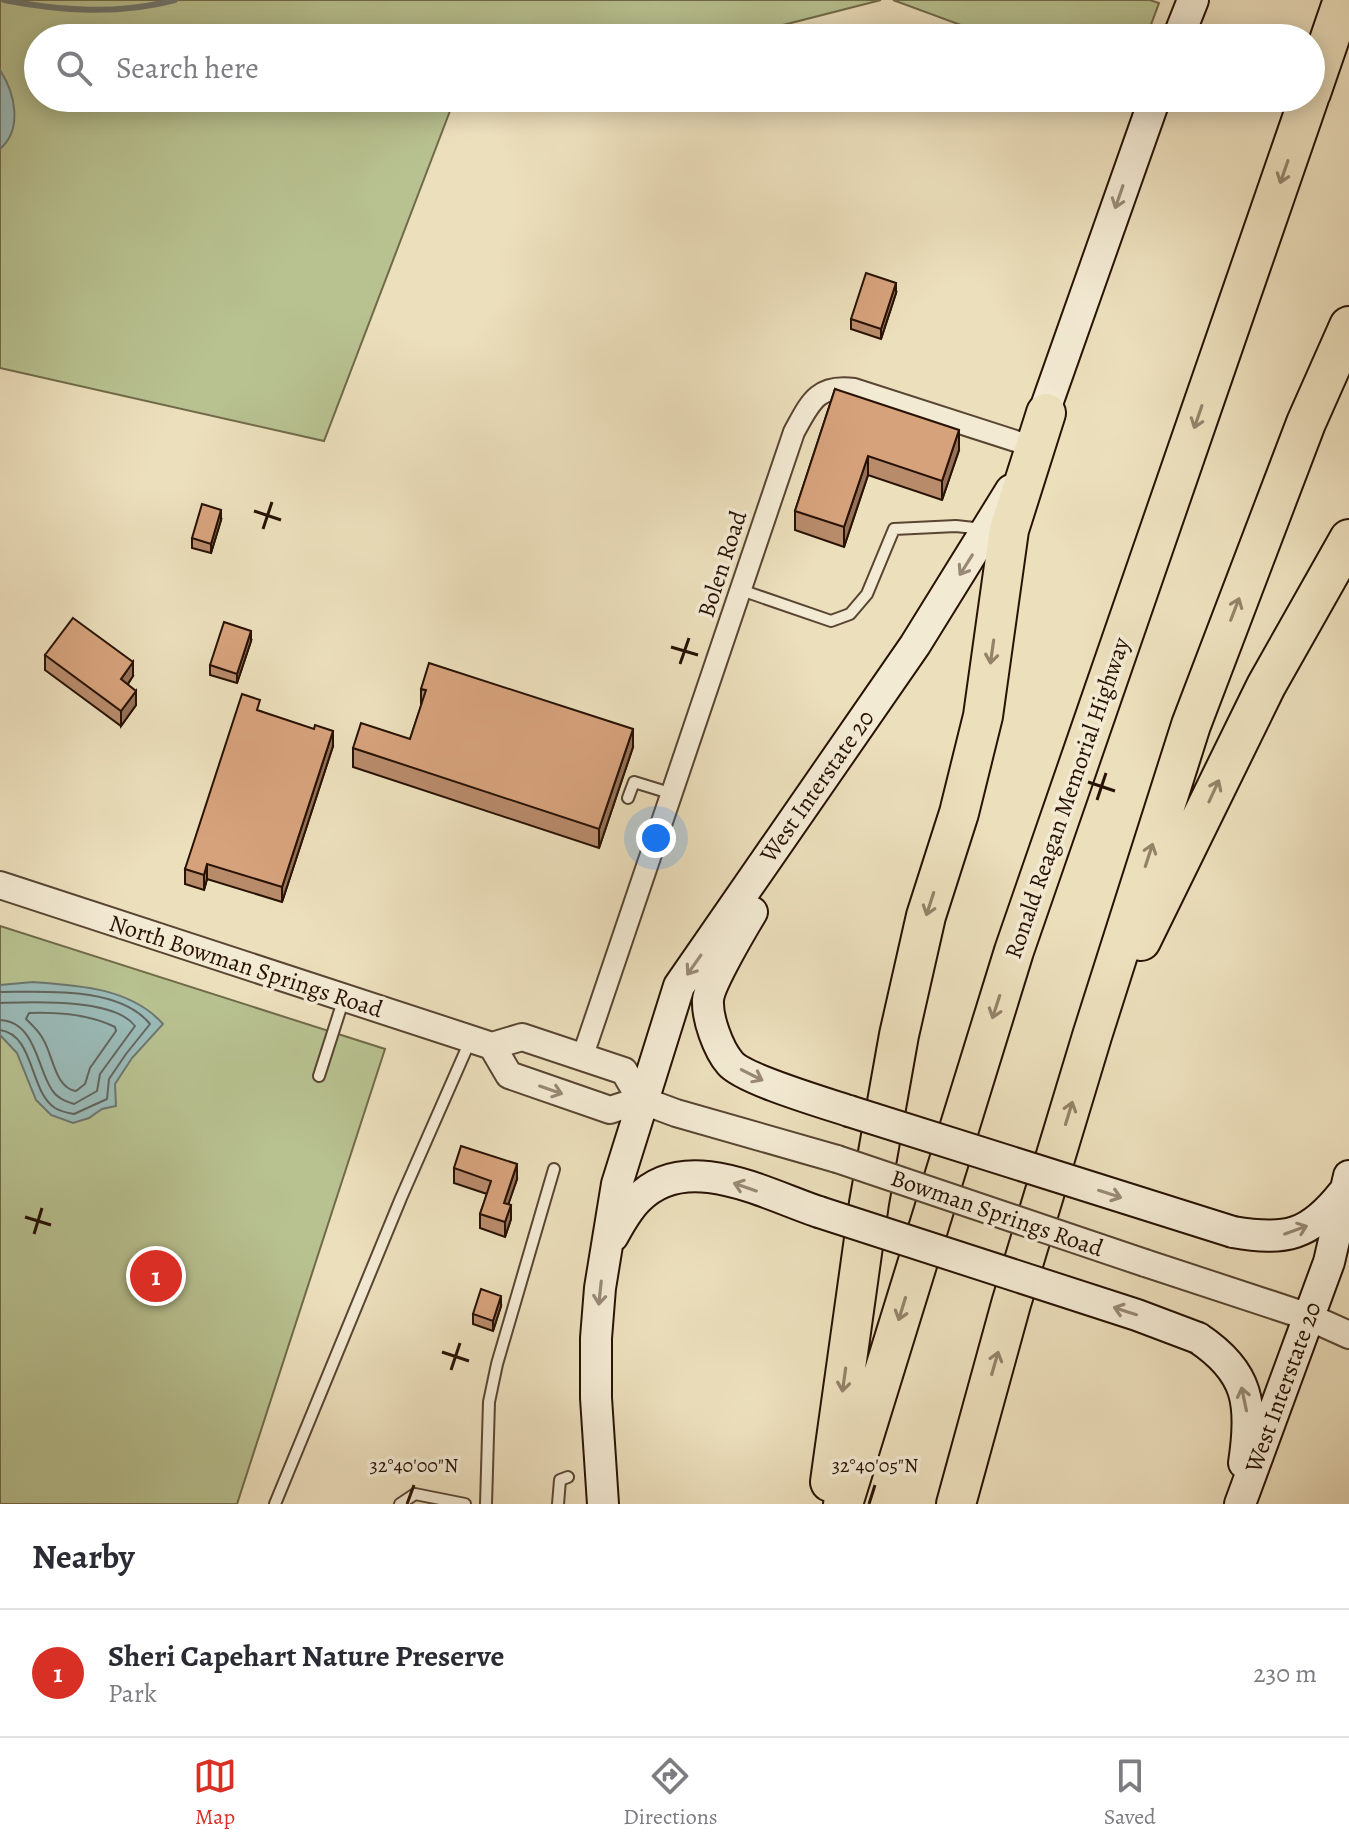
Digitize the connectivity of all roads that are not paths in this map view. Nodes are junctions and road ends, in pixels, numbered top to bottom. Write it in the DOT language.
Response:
graph roads {
  1 [pos="1193,0"];
  2 [pos="1343,0"];
  3 [pos="1184,24"];
  4 [pos="1325,52"];
  5 [pos="1150,112"];
  6 [pos="1304,112"];
  7 [pos="1349,326"];
  8 [pos="1038,429"];
  9 [pos="989,529"];
  10 [pos="1349,539"];
  11 [pos="741,590"];
  12 [pos="673,794"];
  13 [pos="628,798"];
  14 [pos="799,813"];
  15 [pos="0,885"];
  16 [pos="344,998"];
  17 [pos="1092,1036"];
  18 [pos="481,1043"];
  19 [pos="582,1058"];
  20 [pos="319,1076"];
  21 [pos="641,1100"];
  22 [pos="554,1169"];
  23 [pos="1347,1183"];
  24 [pos="607,1246"];
  25 [pos="1309,1317"];
  26 [pos="1349,1335"];
  27 [pos="568,1477"];
  28 [pos="275,1504"];
  29 [pos="400,1504"];
  30 [pos="465,1504"];
  31 [pos="486,1504"];
  32 [pos="558,1504"];
  33 [pos="603,1504"];
  34 [pos="827,1504"];
  35 [pos="843,1504"];
  36 [pos="956,1504"];
  37 [pos="1239,1504"];
  1 -- 3 [label="main road"];
  2 -- 4 [label="highway, Ronald Reagan Memorial Highway"];
  5 -- 8 [label="main road, West Interstate 20, one-way"];
  6 -- 35 [label="highway, Ronald Reagan Memorial Highway, one-way"];
  17 -- 7 [label="highway, one-way"];
  8 -- 9 [label="main road, West Interstate 20"];
  8 -- 11 [label="street, Bolen Road"];
  8 -- 34 [label="highway, one-way"];
  9 -- 11 [label="lane"];
  9 -- 14 [label="main road, West Interstate 20, one-way"];
  17 -- 10 [label="highway, one-way"];
  11 -- 12 [label="street, Bolen Road"];
  12 -- 13 [label="lane"];
  12 -- 19 [label="street, Bolen Road"];
  14 -- 21 [label="main road, West Interstate 20, one-way"];
  14 -- 23 [label="main road, one-way, bridge"];
  15 -- 16 [label="street, North Bowman Springs Road"];
  16 -- 18 [label="street, North Bowman Springs Road"];
  16 -- 20 [label="lane"];
  36 -- 17 [label="highway, one-way"];
  18 -- 19 [label="street, North Bowman Springs Road"];
  18 -- 21 [label="street, one-way"];
  18 -- 28 [label="lane"];
  19 -- 21 [label="street, North Bowman Springs Road"];
  21 -- 24 [label="main road, West Interstate 20"];
  21 -- 25 [label="street, Bowman Springs Road, bridge"];
  22 -- 31 [label="lane"];
  23 -- 25 [label="main road, West Interstate 20"];
  24 -- 33 [label="main road, West Interstate 20, one-way"];
  37 -- 24 [label="main road, one-way, bridge"];
  25 -- 26 [label="street, Bowman Springs Road"];
  25 -- 37 [label="main road, West Interstate 20"];
  27 -- 32 [label="lane"];
  29 -- 30 [label="lane"];
}
